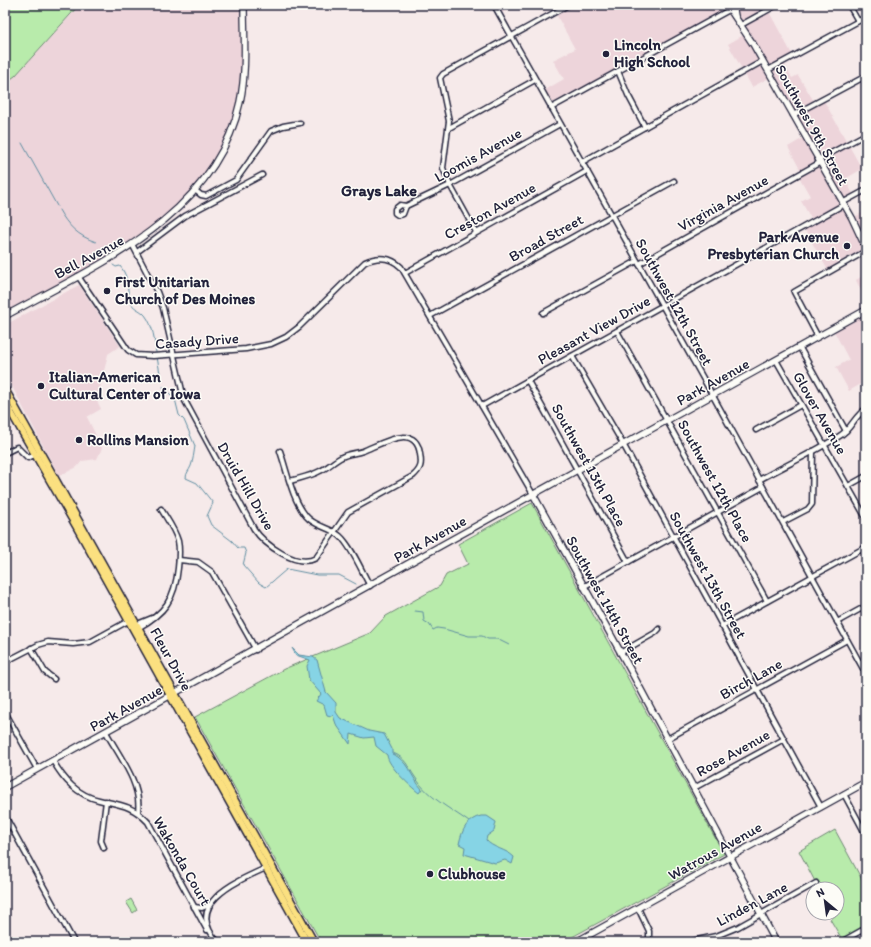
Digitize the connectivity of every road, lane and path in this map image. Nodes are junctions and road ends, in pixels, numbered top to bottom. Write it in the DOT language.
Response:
graph roads {
  1 [pos="244,5"];
  2 [pos="494,5"];
  3 [pos="568,5"];
  4 [pos="777,5"];
  5 [pos="849,5"];
  6 [pos="730,7"];
  7 [pos="866,17"];
  8 [pos="858,21"];
  9 [pos="741,25"];
  10 [pos="511,36"];
  11 [pos="763,61"];
  12 [pos="768,70"];
  13 [pos="618,71"];
  14 [pos="866,76"];
  15 [pos="535,80"];
  16 [pos="551,108"];
  17 [pos="793,116"];
  18 [pos="300,123"];
  19 [pos="560,124"];
  20 [pos="645,126"];
  21 [pos="449,128"];
  22 [pos="866,134"];
  23 [pos="582,162"];
  24 [pos="818,162"];
  25 [pos="587,171"];
  26 [pos="262,175"];
  27 [pos="674,182"];
  28 [pos="450,185"];
  29 [pos="866,190"];
  30 [pos="196,191"];
  31 [pos="842,204"];
  32 [pos="406,206"];
  33 [pos="612,215"];
  34 [pos="866,230"];
  35 [pos="476,232"];
  36 [pos="860,234"];
  37 [pos="132,244"];
  38 [pos="866,249"];
  39 [pos="137,252"];
  40 [pos="638,262"];
  41 [pos="405,273"];
  42 [pos="78,276"];
  43 [pos="662,306"];
  44 [pos="866,310"];
  45 [pos="543,312"];
  46 [pos="5,316"];
  47 [pos="430,316"];
  48 [pos="617,331"];
  49 [pos="818,337"];
  50 [pos="800,348"];
  51 [pos="175,354"];
  52 [pos="572,356"];
  53 [pos="776,360"];
  54 [pos="528,381"];
  55 [pos="5,389"];
  56 [pos="713,396"];
  57 [pos="5,402"];
  58 [pos="801,405"];
  59 [pos="482,406"];
  60 [pos="866,409"];
  61 [pos="668,421"];
  62 [pos="756,430"];
  63 [pos="846,431"];
  64 [pos="823,445"];
  65 [pos="623,446"];
  66 [pos="813,450"];
  67 [pos="280,451"];
  68 [pos="38,453"];
  69 [pos="5,454"];
  70 [pos="578,471"];
  71 [pos="866,476"];
  72 [pos="759,480"];
  73 [pos="290,481"];
  74 [pos="848,486"];
  75 [pos="763,487"];
  76 [pos="534,496"];
  77 [pos="161,508"];
  78 [pos="718,512"];
  79 [pos="866,518"];
  80 [pos="783,522"];
  81 [pos="334,532"];
  82 [pos="673,537"];
  83 [pos="866,547"];
  84 [pos="179,560"];
  85 [pos="628,562"];
  86 [pos="812,576"];
  87 [pos="370,586"];
  88 [pos="583,587"];
  89 [pos="767,602"];
  90 [pos="866,606"];
  91 [pos="837,622"];
  92 [pos="134,625"];
  93 [pos="722,626"];
  94 [pos="659,629"];
  95 [pos="847,640"];
  96 [pos="31,648"];
  97 [pos="256,650"];
  98 [pos="620,653"];
  99 [pos="5,662"];
  100 [pos="864,666"];
  101 [pos="866,674"];
  102 [pos="54,679"];
  103 [pos="757,690"];
  104 [pos="173,695"];
  105 [pos="5,712"];
  106 [pos="106,732"];
  107 [pos="667,739"];
  108 [pos="784,739"];
  109 [pos="53,761"];
  110 [pos="37,769"];
  111 [pos="866,782"];
  112 [pos="5,787"];
  113 [pos="694,788"];
  114 [pos="844,794"];
  115 [pos="106,802"];
  116 [pos="821,807"];
  117 [pos="138,812"];
  118 [pos="5,816"];
  119 [pos="866,835"];
  120 [pos="104,848"];
  121 [pos="730,857"];
  122 [pos="266,867"];
  123 [pos="274,870"];
  124 [pos="805,889"];
  125 [pos="209,904"];
  126 [pos="194,907"];
  127 [pos="638,908"];
  128 [pos="761,914"];
  129 [pos="866,928"];
  130 [pos="207,930"];
  131 [pos="650,941"];
  132 [pos="74,942"];
  133 [pos="218,942"];
  134 [pos="307,942"];
  135 [pos="314,942"];
  136 [pos="576,942"];
  137 [pos="776,942"];
  138 [pos="841,942"];
  1 -- 30 [label="street"];
  2 -- 10 [label="street, Southwest 12th Street"];
  3 -- 10 [label="street"];
  4 -- 9 [label="street"];
  5 -- 8 [label="street"];
  6 -- 9 [label="street, Southwest 9th Street"];
  6 -- 13 [label="street"];
  7 -- 8 [label="street"];
  8 -- 12 [label="street"];
  9 -- 11 [label="street, Southwest 9th Street"];
  10 -- 15 [label="street, Southwest 12th Street"];
  10 -- 21 [label="street"];
  11 -- 12 [label="street, Southwest 9th Street"];
  11 -- 20 [label="street"];
  12 -- 17 [label="street, Southwest 9th Street"];
  13 -- 16 [label="street"];
  13 -- 20 [label="street"];
  14 -- 17 [label="street"];
  15 -- 16 [label="street, Southwest 12th Street"];
  15 -- 21 [label="street"];
  16 -- 19 [label="street, Southwest 12th Street"];
  17 -- 24 [label="street, Southwest 9th Street"];
  18 -- 30 [label="street"];
  19 -- 23 [label="street, Southwest 12th Street"];
  19 -- 28 [label="street, Loomis Avenue"];
  20 -- 23 [label="street"];
  21 -- 28 [label="street"];
  22 -- 24 [label="street, Virginia Avenue"];
  23 -- 25 [label="street, Southwest 12th Street"];
  24 -- 31 [label="street, Southwest 9th Street"];
  24 -- 40 [label="street, Virginia Avenue"];
  25 -- 33 [label="street, Southwest 12th Street"];
  25 -- 35 [label="street, Creston Avenue"];
  26 -- 39 [label="street, Bell Avenue"];
  27 -- 33 [label="street, Broad Street"];
  28 -- 32 [label="street, Loomis Avenue"];
  28 -- 35 [label="street"];
  29 -- 31 [label="street, Pleasant View Drive"];
  30 -- 37 [label="street"];
  31 -- 36 [label="street, Southwest 9th Street"];
  31 -- 43 [label="street, Pleasant View Drive"];
  33 -- 40 [label="street, Southwest 12th Street"];
  33 -- 47 [label="street, Broad Street"];
  34 -- 36 [label="street"];
  35 -- 41 [label="street, Creston Avenue"];
  36 -- 38 [label="street, Southwest 9th Street"];
  37 -- 39 [label="street, Bell Avenue"];
  37 -- 42 [label="street, Bell Avenue"];
  38 -- 49 [label="street"];
  39 -- 51 [label="street, Druid Hill Drive"];
  40 -- 43 [label="street, Southwest 12th Street"];
  40 -- 45 [label="street, Virginia Avenue"];
  41 -- 47 [label="street, Southwest 14th Street"];
  41 -- 51 [label="street, Casady Drive"];
  42 -- 46 [label="street, Bell Avenue"];
  42 -- 51 [label="street, Casady Drive"];
  43 -- 48 [label="street, Pleasant View Drive"];
  43 -- 56 [label="street, Southwest 12th Street"];
  44 -- 49 [label="street, Park Avenue"];
  47 -- 59 [label="street, Southwest 14th Street"];
  48 -- 52 [label="street, Pleasant View Drive"];
  48 -- 61 [label="street, Southwest 12th Place"];
  49 -- 50 [label="street, Park Avenue"];
  50 -- 53 [label="street, Park Avenue"];
  50 -- 63 [label="street"];
  51 -- 81 [label="street, Druid Hill Drive"];
  52 -- 54 [label="street, Pleasant View Drive"];
  52 -- 65 [label="street, Southwest 13th Street"];
  53 -- 56 [label="street, Park Avenue"];
  53 -- 58 [label="street, Glover Avenue"];
  54 -- 59 [label="street, Pleasant View Drive"];
  54 -- 70 [label="street, Southwest 13th Place"];
  55 -- 68 [label="main road, Fleur Drive"];
  56 -- 61 [label="street, Park Avenue"];
  56 -- 72 [label="street, Southwest 12th Street"];
  57 -- 68 [label="main road, Fleur Drive"];
  58 -- 62 [label="street"];
  58 -- 64 [label="street, Glover Avenue"];
  59 -- 76 [label="street, Southwest 14th Street"];
  60 -- 63 [label="street"];
  61 -- 65 [label="street, Park Avenue"];
  61 -- 78 [label="street, Southwest 12th Place"];
  63 -- 64 [label="street"];
  64 -- 66 [label="street"];
  64 -- 74 [label="street, Glover Avenue"];
  65 -- 70 [label="street, Park Avenue"];
  65 -- 82 [label="street, Southwest 13th Street"];
  66 -- 72 [label="street"];
  66 -- 80 [label="street"];
  67 -- 73 [label="street"];
  68 -- 69 [label="street"];
  68 -- 92 [label="main road, Fleur Drive"];
  70 -- 76 [label="street, Park Avenue"];
  70 -- 85 [label="street, Southwest 13th Place"];
  71 -- 74 [label="street"];
  72 -- 75 [label="street, Southwest 12th Street"];
  73 -- 81 [label="street"];
  73 -- 81 [label="street, Druid Hill Drive"];
  74 -- 79 [label="street, Glover Avenue"];
  75 -- 78 [label="street"];
  75 -- 80 [label="street, Southwest 12th Street"];
  76 -- 87 [label="street, Park Avenue"];
  76 -- 88 [label="street, Southwest 14th Street"];
  77 -- 84 [label="street"];
  78 -- 82 [label="street"];
  78 -- 89 [label="street, Southwest 12th Place"];
  80 -- 86 [label="street, Southwest 12th Street"];
  81 -- 87 [label="street"];
  82 -- 85 [label="street"];
  82 -- 93 [label="street, Southwest 13th Street"];
  83 -- 86 [label="street"];
  84 -- 92 [label="street"];
  84 -- 97 [label="street"];
  85 -- 88 [label="street"];
  86 -- 89 [label="street"];
  86 -- 91 [label="street, Southwest 12th Street"];
  87 -- 97 [label="street, Park Avenue"];
  88 -- 98 [label="street, Southwest 14th Street"];
  89 -- 93 [label="street"];
  90 -- 91 [label="street"];
  91 -- 95 [label="street, Southwest 12th Street"];
  92 -- 96 [label="street"];
  92 -- 104 [label="main road, Fleur Drive"];
  93 -- 103 [label="street, Southwest 13th Street"];
  94 -- 98 [label="street"];
  95 -- 100 [label="street, Southwest 12th Street"];
  95 -- 103 [label="street, Birch Lane"];
  96 -- 99 [label="street"];
  96 -- 102 [label="street"];
  97 -- 104 [label="street, Park Avenue"];
  98 -- 107 [label="street, Southwest 14th Street"];
  100 -- 101 [label="street, Southwest 12th Street"];
  103 -- 107 [label="street, Birch Lane"];
  103 -- 108 [label="street, Southwest 13th Street"];
  104 -- 106 [label="street, Park Avenue"];
  104 -- 122 [label="main road, Fleur Drive"];
  104 -- 123 [label="main road, Fleur Drive"];
  105 -- 110 [label="street"];
  106 -- 109 [label="street, Park Avenue"];
  106 -- 117 [label="street"];
  107 -- 113 [label="street, Southwest 14th Street"];
  108 -- 113 [label="street, Rose Avenue"];
  108 -- 116 [label="street, Southwest 13th Street"];
  109 -- 110 [label="street, Park Avenue"];
  109 -- 115 [label="street, Wakonda Court"];
  110 -- 112 [label="street, Park Avenue"];
  111 -- 114 [label="street, Watrous Avenue"];
  113 -- 121 [label="street, Southwest 14th Street"];
  114 -- 116 [label="street, Watrous Avenue"];
  114 -- 119 [label="street"];
  115 -- 117 [label="street, Wakonda Court"];
  115 -- 120 [label="street"];
  116 -- 121 [label="street, Watrous Avenue"];
  117 -- 126 [label="street, Wakonda Court"];
  118 -- 132 [label="street"];
  121 -- 127 [label="street, Watrous Avenue"];
  121 -- 128 [label="street, Southwest 14th Street"];
  122 -- 123 [label="street"];
  122 -- 125 [label="street"];
  122 -- 134 [label="main road, Fleur Drive"];
  123 -- 135 [label="main road, Fleur Drive"];
  124 -- 128 [label="street, Linden Lane"];
  125 -- 126 [label="street"];
  125 -- 130 [label="street"];
  126 -- 130 [label="street, Wakonda Court"];
  127 -- 131 [label="street"];
  127 -- 136 [label="street, Watrous Avenue"];
  128 -- 131 [label="street, Linden Lane"];
  128 -- 137 [label="street, Southwest 14th Street"];
  129 -- 138 [label="street"];
  130 -- 133 [label="street, Wakonda Court"];
}
